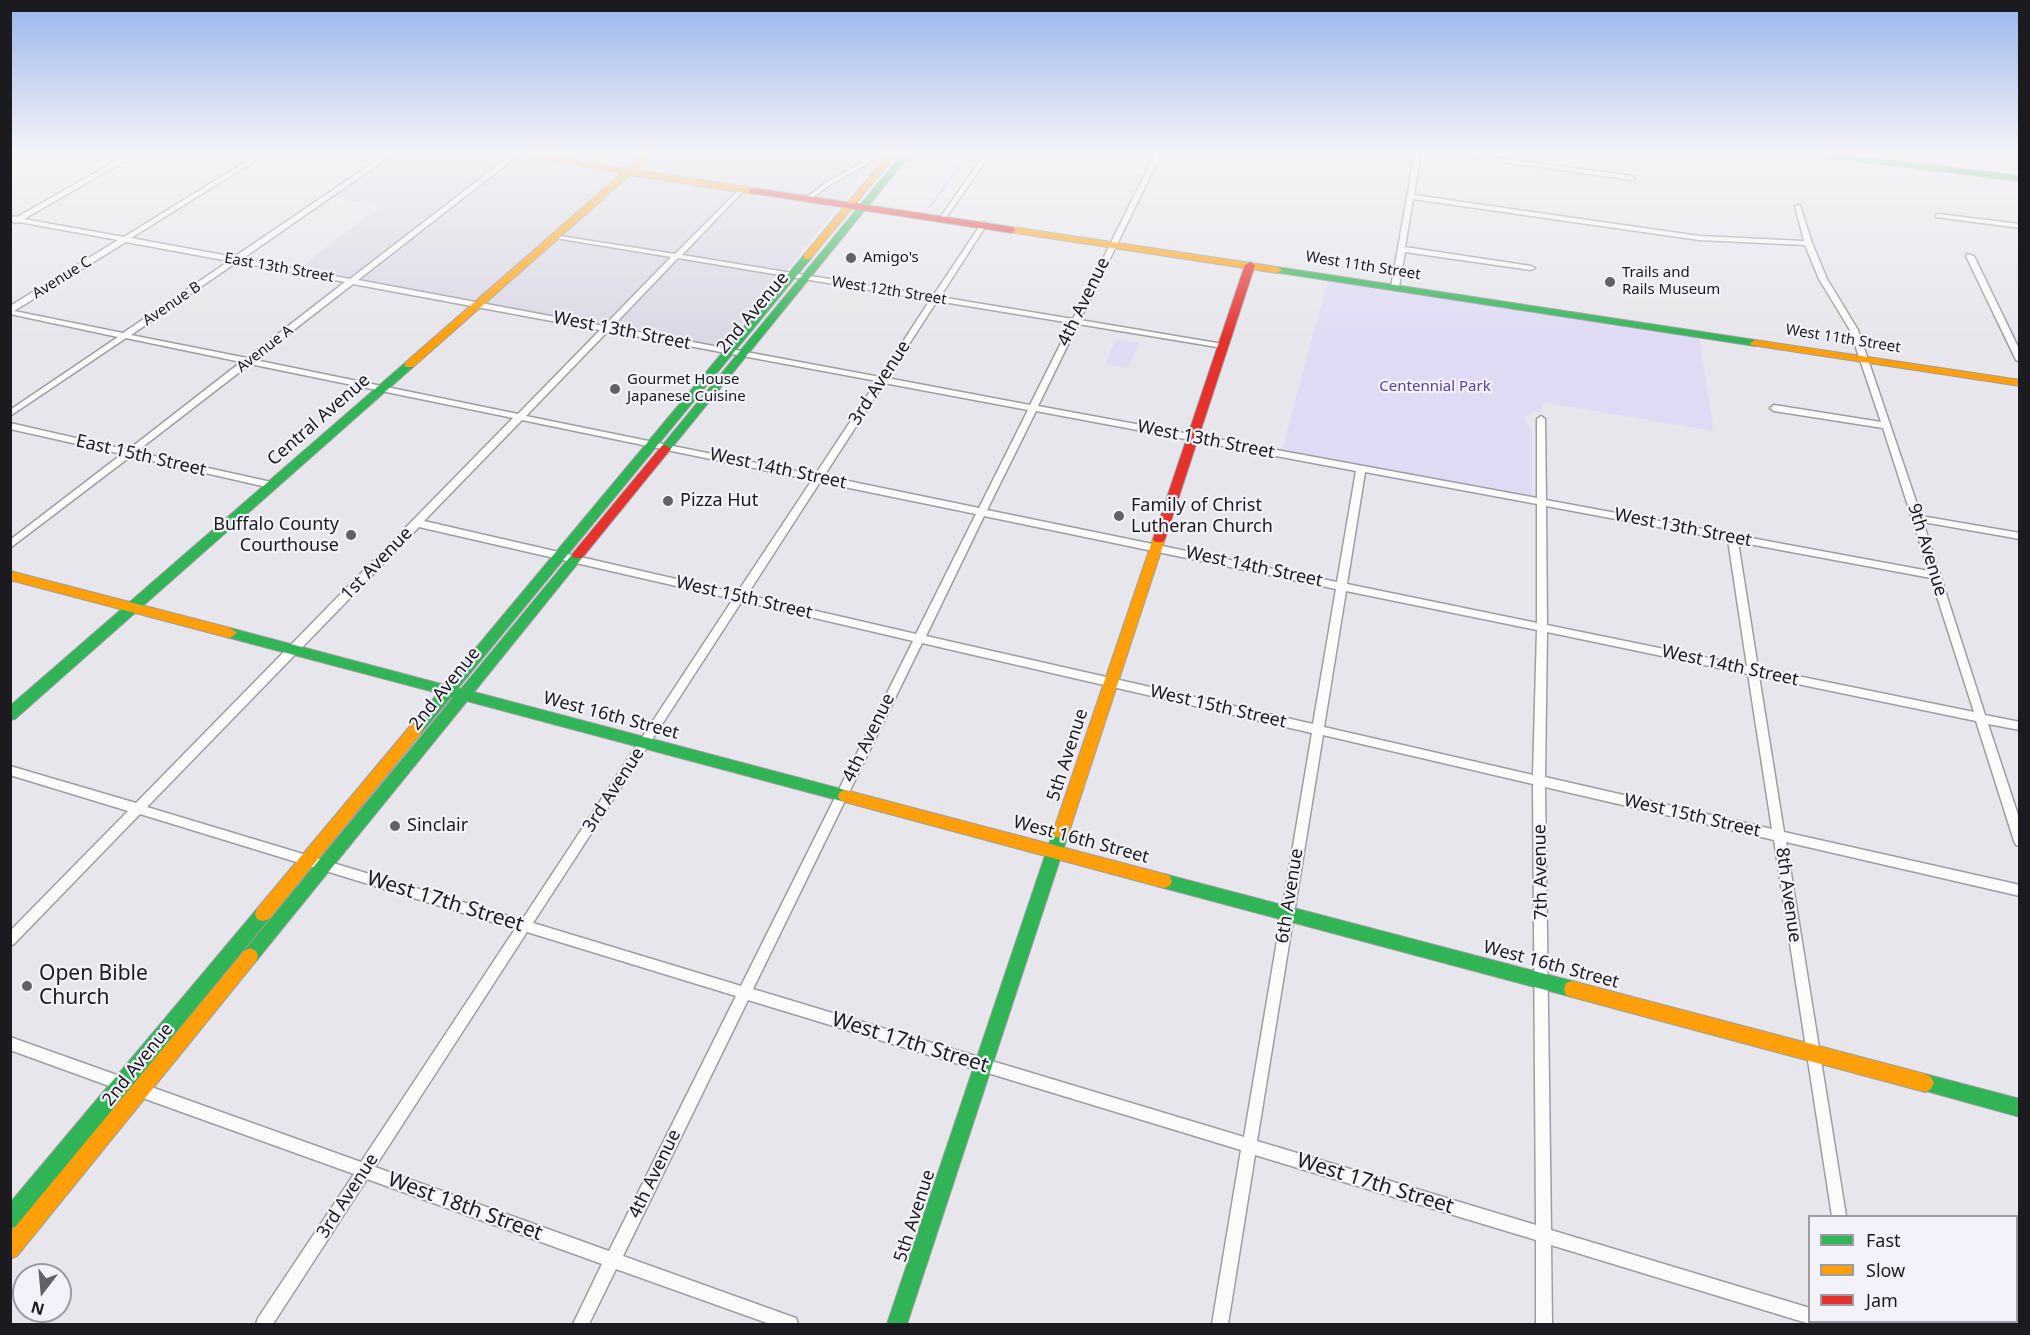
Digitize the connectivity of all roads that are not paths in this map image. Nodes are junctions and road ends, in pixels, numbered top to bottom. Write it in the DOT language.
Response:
graph roads {
  1 [pos="166,214"];
  2 [pos="302,214"];
  3 [pos="440,214"];
  4 [pos="580,214"];
  5 [pos="717,214"];
  6 [pos="850,214"];
  7 [pos="920,214"];
  8 [pos="947,214"];
  9 [pos="1128,214"];
  10 [pos="1407,214"];
  11 [pos="1527,214"];
  12 [pos="1800,214"];
  13 [pos="1938,216"];
  14 [pos="944,218"];
  15 [pos="13,221"];
  16 [pos="984,224"];
  17 [pos="2019,226"];
  18 [pos="555,236"];
  19 [pos="125,240"];
  20 [pos="1808,243"];
  21 [pos="1113,244"];
  22 [pos="1402,249"];
  23 [pos="676,256"];
  24 [pos="1970,256"];
  25 [pos="236,260"];
  26 [pos="1250,265"];
  27 [pos="1530,268"];
  28 [pos="799,277"];
  29 [pos="354,282"];
  30 [pos="1395,287"];
  31 [pos="935,299"];
  32 [pos="477,304"];
  33 [pos="10,311"];
  34 [pos="1075,322"];
  35 [pos="606,328"];
  36 [pos="126,335"];
  37 [pos="1223,346"];
  38 [pos="736,352"];
  39 [pos="1863,359"];
  40 [pos="2019,360"];
  41 [pos="251,361"];
  42 [pos="882,380"];
  43 [pos="2019,383"];
  44 [pos="382,387"];
  45 [pos="1033,408"];
  46 [pos="1774,408"];
  47 [pos="10,414"];
  48 [pos="520,416"];
  49 [pos="1541,419"];
  50 [pos="10,426"];
  51 [pos="1887,426"];
  52 [pos="1192,437"];
  53 [pos="660,445"];
  54 [pos="130,453"];
  55 [pos="1361,468"];
  56 [pos="818,477"];
  57 [pos="272,486"];
  58 [pos="1541,502"];
  59 [pos="981,511"];
  60 [pos="1916,518"];
  61 [pos="417,523"];
  62 [pos="2019,536"];
  63 [pos="1732,537"];
  64 [pos="10,545"];
  65 [pos="1156,547"];
  66 [pos="567,557"];
  67 [pos="10,575"];
  68 [pos="1934,575"];
  69 [pos="1342,586"];
  70 [pos="740,597"];
  71 [pos="133,607"];
  72 [pos="1542,627"];
  73 [pos="919,638"];
  74 [pos="293,650"];
  75 [pos="1753,671"];
  76 [pos="1111,682"];
  77 [pos="448,691"];
  78 [pos="463,695"];
  79 [pos="10,715"];
  80 [pos="1981,718"];
  81 [pos="2019,726"];
  82 [pos="1318,730"];
  83 [pos="645,743"];
  84 [pos="10,770"];
  85 [pos="1539,781"];
  86 [pos="841,795"];
  87 [pos="138,808"];
  88 [pos="1779,836"];
  89 [pos="2019,841"];
  90 [pos="1055,852"];
  91 [pos="308,860"];
  92 [pos="326,865"];
  93 [pos="2019,891"];
  94 [pos="1287,914"];
  95 [pos="525,926"];
  96 [pos="10,940"];
  97 [pos="1543,982"];
  98 [pos="744,992"];
  99 [pos="10,1043"];
  100 [pos="1811,1053"];
  101 [pos="984,1065"];
  102 [pos="123,1083"];
  103 [pos="140,1090"];
  104 [pos="2019,1108"];
  105 [pos="1249,1146"];
  106 [pos="365,1171"];
  107 [pos="1839,1215"];
  108 [pos="10,1219"];
  109 [pos="1545,1236"];
  110 [pos="10,1249"];
  111 [pos="612,1260"];
  112 [pos="1808,1316"];
  113 [pos="264,1324"];
  114 [pos="580,1324"];
  115 [pos="789,1324"];
  116 [pos="897,1324"];
  117 [pos="1220,1324"];
  118 [pos="1544,1324"];
  1 -- 19 [label="street, Avenue C"];
  2 -- 25 [label="street, Avenue B"];
  3 -- 29 [label="street, Avenue A"];
  4 -- 18 [label="street, Central Avenue"];
  5 -- 23 [label="street, 1st Avenue"];
  6 -- 28 [label="street, 2nd Avenue"];
  7 -- 14 [label="street, West 11th Street"];
  8 -- 14 [label="street"];
  9 -- 21 [label="street, 4th Avenue"];
  10 -- 22 [label="street"];
  11 -- 20 [label="street"];
  12 -- 20 [label="street, 9th Avenue"];
  13 -- 17 [label="street"];
  14 -- 16 [label="street, West 11th Street"];
  15 -- 19 [label="street, East 13th Street"];
  16 -- 21 [label="street, West 11th Street"];
  16 -- 31 [label="street, 3rd Avenue"];
  18 -- 23 [label="street, West 12th Street"];
  18 -- 32 [label="street, Central Avenue"];
  19 -- 25 [label="street, East 13th Street"];
  19 -- 33 [label="street, Avenue C"];
  20 -- 39 [label="street, 9th Avenue"];
  21 -- 26 [label="street, West 11th Street"];
  21 -- 34 [label="street, 4th Avenue"];
  22 -- 27 [label="street"];
  22 -- 30 [label="street"];
  23 -- 28 [label="street, West 12th Street"];
  23 -- 35 [label="street, 1st Avenue"];
  24 -- 40 [label="street"];
  25 -- 29 [label="street, East 13th Street"];
  25 -- 36 [label="street, Avenue B"];
  26 -- 30 [label="street, West 11th Street"];
  26 -- 37 [label="street, 5th Avenue"];
  28 -- 31 [label="street, West 12th Street"];
  28 -- 38 [label="street, 2nd Avenue"];
  29 -- 32 [label="street, East 13th Street"];
  29 -- 41 [label="street, Avenue A"];
  30 -- 39 [label="street, West 11th Street"];
  31 -- 34 [label="street, West 12th Street"];
  31 -- 42 [label="street, 3rd Avenue"];
  32 -- 35 [label="street, West 13th Street"];
  32 -- 44 [label="street, Central Avenue"];
  33 -- 36 [label="street, West 14th Street"];
  34 -- 37 [label="street, West 12th Street"];
  34 -- 45 [label="street, 4th Avenue"];
  35 -- 38 [label="street, West 13th Street"];
  35 -- 48 [label="street, 1st Avenue"];
  36 -- 41 [label="street, West 14th Street"];
  36 -- 47 [label="street, Avenue B"];
  37 -- 52 [label="street, 5th Avenue"];
  38 -- 42 [label="street, West 13th Street"];
  38 -- 53 [label="street, 2nd Avenue"];
  39 -- 43 [label="street, West 11th Street"];
  39 -- 51 [label="street, 9th Avenue"];
  41 -- 44 [label="street, West 14th Street"];
  41 -- 54 [label="street, Avenue A"];
  42 -- 45 [label="street, West 13th Street"];
  42 -- 56 [label="street, 3rd Avenue"];
  44 -- 48 [label="street, West 14th Street"];
  44 -- 57 [label="street, Central Avenue"];
  45 -- 52 [label="street, West 13th Street"];
  45 -- 59 [label="street, 4th Avenue"];
  46 -- 51 [label="street"];
  48 -- 53 [label="street, West 14th Street"];
  48 -- 61 [label="street, 1st Avenue"];
  49 -- 58 [label="street, 7th Avenue"];
  50 -- 54 [label="street, East 15th Street"];
  51 -- 60 [label="street, 9th Avenue"];
  52 -- 55 [label="street, West 13th Street"];
  52 -- 65 [label="street, 5th Avenue"];
  53 -- 56 [label="street, West 14th Street"];
  53 -- 66 [label="street, 2nd Avenue"];
  54 -- 57 [label="street, East 15th Street"];
  54 -- 64 [label="street, Avenue A"];
  55 -- 58 [label="street, West 13th Street"];
  55 -- 69 [label="street, 6th Avenue"];
  56 -- 59 [label="street, West 14th Street"];
  56 -- 70 [label="street, 3rd Avenue"];
  57 -- 71 [label="street, Central Avenue"];
  58 -- 63 [label="street, West 13th Street"];
  58 -- 72 [label="street, 7th Avenue"];
  59 -- 65 [label="street, West 14th Street"];
  59 -- 73 [label="street, 4th Avenue"];
  60 -- 62 [label="street"];
  60 -- 68 [label="street, 9th Avenue"];
  61 -- 66 [label="street, West 15th Street"];
  61 -- 74 [label="street, 1st Avenue"];
  63 -- 68 [label="street, West 13th Street"];
  63 -- 75 [label="street, 8th Avenue"];
  65 -- 69 [label="street, West 14th Street"];
  65 -- 76 [label="street, 5th Avenue"];
  66 -- 70 [label="street, West 15th Street"];
  66 -- 77 [label="street, 2nd Avenue"];
  66 -- 78 [label="street, 2nd Avenue"];
  67 -- 71 [label="street, West 16th Street"];
  68 -- 80 [label="street, 9th Avenue"];
  69 -- 72 [label="street, West 14th Street"];
  69 -- 82 [label="street, 6th Avenue"];
  70 -- 73 [label="street, West 15th Street"];
  70 -- 83 [label="street, 3rd Avenue"];
  71 -- 74 [label="street, West 16th Street"];
  71 -- 79 [label="street, Central Avenue"];
  72 -- 75 [label="street, West 14th Street"];
  72 -- 85 [label="street, 7th Avenue"];
  73 -- 76 [label="street, West 15th Street"];
  73 -- 86 [label="street, 4th Avenue"];
  74 -- 77 [label="street, West 16th Street"];
  74 -- 87 [label="street, 1st Avenue"];
  75 -- 80 [label="street, West 14th Street"];
  75 -- 88 [label="street, 8th Avenue"];
  76 -- 82 [label="street, West 15th Street"];
  76 -- 90 [label="street, 5th Avenue"];
  77 -- 78 [label="street, West 16th Street"];
  77 -- 91 [label="street, 2nd Avenue"];
  78 -- 83 [label="street, West 16th Street"];
  78 -- 92 [label="street, 2nd Avenue"];
  80 -- 81 [label="street, West 14th Street"];
  80 -- 89 [label="street, 9th Avenue"];
  82 -- 85 [label="street, West 15th Street"];
  82 -- 94 [label="street, 6th Avenue"];
  83 -- 86 [label="street, West 16th Street"];
  83 -- 95 [label="street, 3rd Avenue"];
  84 -- 87 [label="street, West 17th Street"];
  85 -- 88 [label="street, West 15th Street"];
  85 -- 97 [label="street, 7th Avenue"];
  86 -- 90 [label="street, West 16th Street"];
  86 -- 98 [label="street, 4th Avenue"];
  87 -- 91 [label="street, West 17th Street"];
  87 -- 96 [label="street, 1st Avenue"];
  88 -- 93 [label="street, West 15th Street"];
  88 -- 100 [label="street, 8th Avenue"];
  90 -- 94 [label="street, West 16th Street"];
  90 -- 101 [label="street, 5th Avenue"];
  91 -- 92 [label="street, West 17th Street"];
  91 -- 102 [label="street, 2nd Avenue"];
  92 -- 95 [label="street, West 17th Street"];
  92 -- 103 [label="street, 2nd Avenue"];
  94 -- 97 [label="street, West 16th Street"];
  94 -- 105 [label="street, 6th Avenue"];
  95 -- 98 [label="street, West 17th Street"];
  95 -- 106 [label="street, 3rd Avenue"];
  97 -- 100 [label="street, West 16th Street"];
  97 -- 109 [label="street, 7th Avenue"];
  98 -- 101 [label="street, West 17th Street"];
  98 -- 111 [label="street, 4th Avenue"];
  99 -- 102 [label="street"];
  100 -- 104 [label="street, West 16th Street"];
  100 -- 107 [label="street, 8th Avenue"];
  101 -- 105 [label="street, West 17th Street"];
  101 -- 116 [label="street, 5th Avenue"];
  102 -- 108 [label="street, 2nd Avenue"];
  103 -- 106 [label="street, West 18th Street"];
  103 -- 110 [label="street, 2nd Avenue"];
  105 -- 109 [label="street, West 17th Street"];
  105 -- 117 [label="street, 6th Avenue"];
  106 -- 111 [label="street, West 18th Street"];
  106 -- 113 [label="street, 3rd Avenue"];
  109 -- 112 [label="street, West 17th Street"];
  109 -- 118 [label="street, 7th Avenue"];
  111 -- 114 [label="street, 4th Avenue"];
  111 -- 115 [label="street, West 18th Street"];
}
